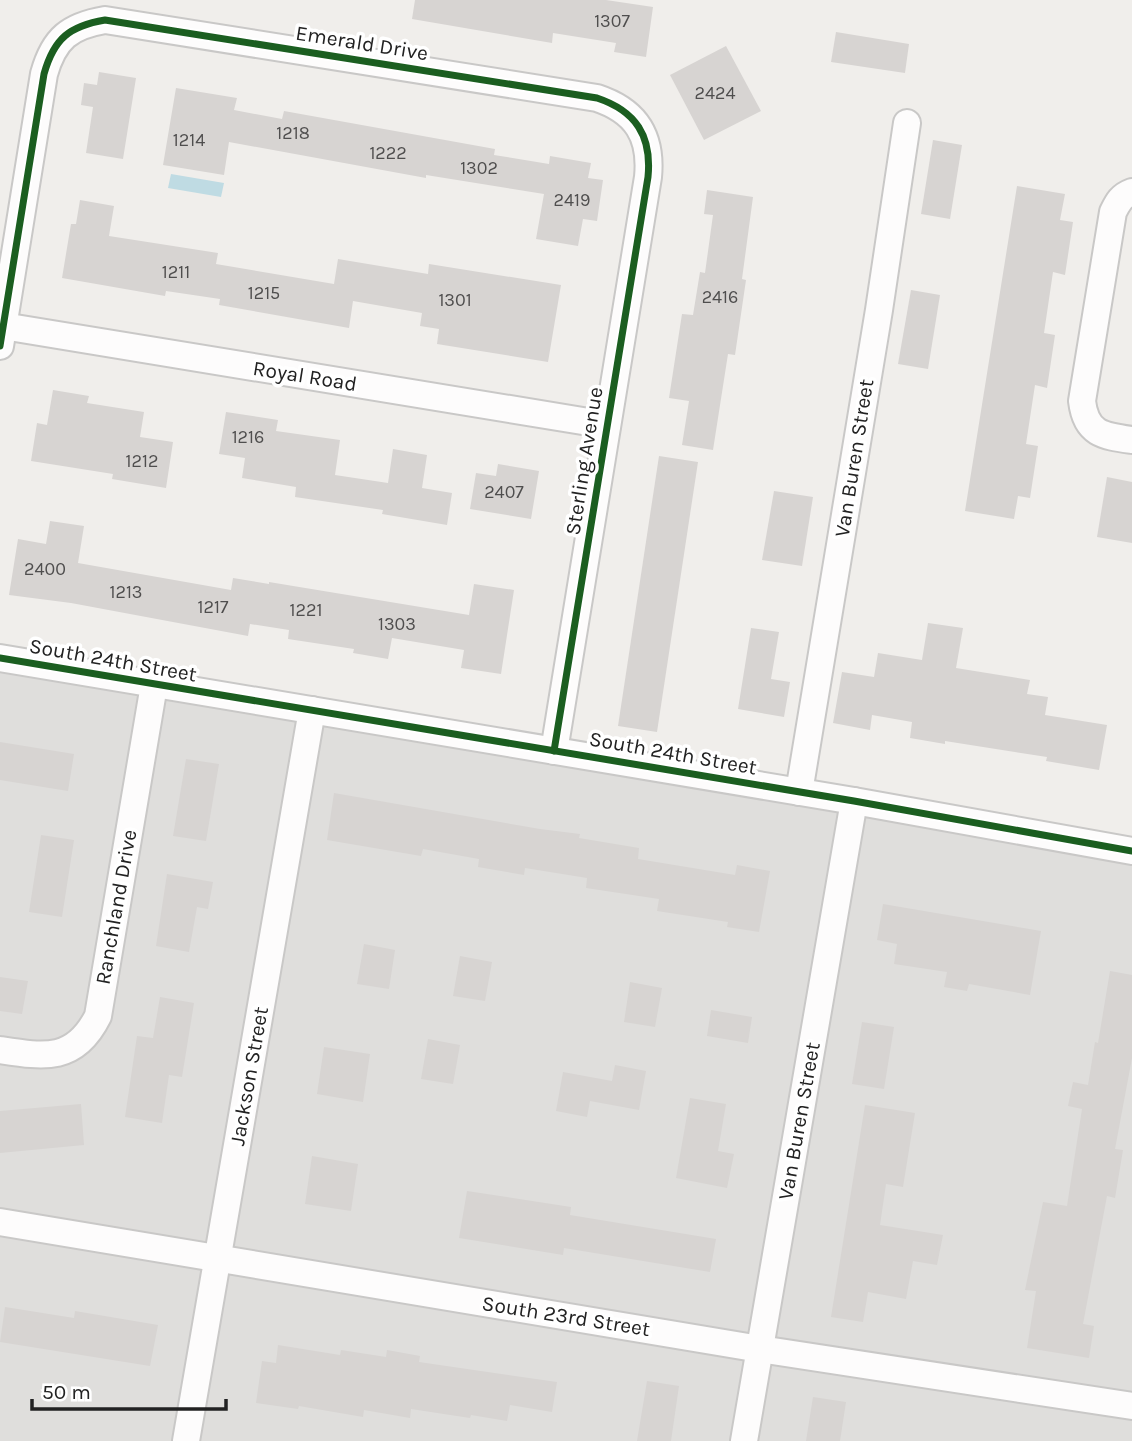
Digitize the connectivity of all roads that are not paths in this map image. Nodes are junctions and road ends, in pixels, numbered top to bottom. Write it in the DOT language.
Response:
graph roads {
  1 [pos="907,123"];
  2 [pos="649,177"];
  3 [pos="1132,192"];
  4 [pos="2,336"];
  5 [pos="607,425"];
  6 [pos="1132,440"];
  7 [pos="0,658"];
  8 [pos="154,685"];
  9 [pos="312,710"];
  10 [pos="554,751"];
  11 [pos="799,792"];
  12 [pos="854,802"];
  13 [pos="1132,850"];
  14 [pos="0,1050"];
  15 [pos="0,1222"];
  16 [pos="218,1258"];
  17 [pos="760,1349"];
  18 [pos="1132,1406"];
  19 [pos="186,1441"];
  20 [pos="744,1441"];
  1 -- 11 [label="street, Van Buren Street"];
  2 -- 4 [label="street, Emerald Drive"];
  2 -- 5 [label="street, Sterling Avenue"];
  3 -- 6 [label="street"];
  4 -- 5 [label="street, Royal Road"];
  5 -- 10 [label="street, Sterling Avenue"];
  7 -- 8 [label="street, South 24th Street"];
  8 -- 9 [label="street, South 24th Street"];
  8 -- 14 [label="street, Ranchland Drive"];
  9 -- 10 [label="street, South 24th Street"];
  9 -- 16 [label="street, Jackson Street"];
  10 -- 11 [label="street, South 24th Street"];
  11 -- 12 [label="street, South 24th Street"];
  12 -- 13 [label="street, South 24th Street"];
  12 -- 17 [label="street, Van Buren Street"];
  15 -- 16 [label="street, South 23rd Street"];
  16 -- 17 [label="street, South 23rd Street"];
  16 -- 19 [label="street, Jackson Street"];
  17 -- 18 [label="street, South 23rd Street"];
  17 -- 20 [label="street, Van Buren Street"];
}
